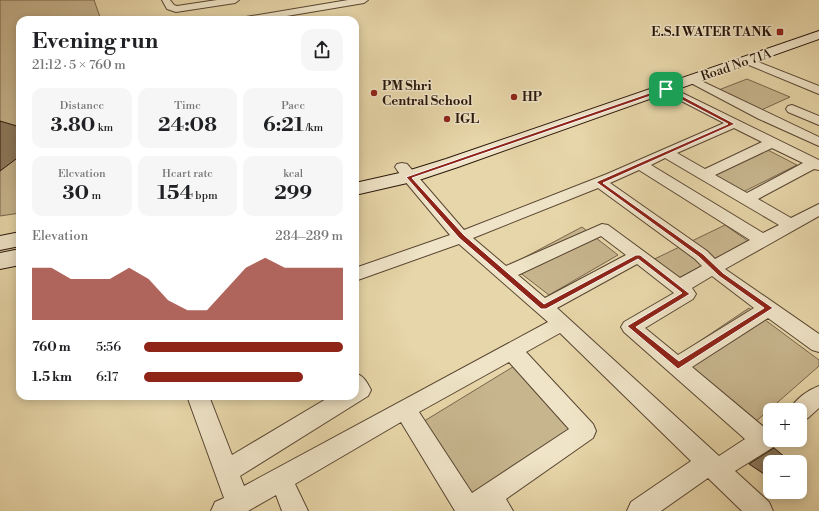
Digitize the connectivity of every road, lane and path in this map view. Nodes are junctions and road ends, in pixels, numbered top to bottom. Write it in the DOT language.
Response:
graph roads {
  1 [pos="166,0"];
  2 [pos="232,0"];
  3 [pos="364,0"];
  4 [pos="200,3"];
  5 [pos="247,16"];
  6 [pos="268,16"];
  7 [pos="818,34"];
  8 [pos="748,61"];
  9 [pos="693,80"];
  10 [pos="666,89"];
  11 [pos="819,90"];
  12 [pos="792,109"];
  13 [pos="819,121"];
  14 [pos="732,124"];
  15 [pos="819,142"];
  16 [pos="771,143"];
  17 [pos="666,153"];
  18 [pos="816,164"];
  19 [pos="641,165"];
  20 [pos="406,172"];
  21 [pos="704,174"];
  22 [pos="359,176"];
  23 [pos="599,182"];
  24 [pos="359,188"];
  25 [pos="747,200"];
  26 [pos="819,209"];
  27 [pos="791,225"];
  28 [pos="461,237"];
  29 [pos="16,240"];
  30 [pos="763,241"];
  31 [pos="0,243"];
  32 [pos="638,256"];
  33 [pos="16,258"];
  34 [pos="0,261"];
  35 [pos="714,268"];
  36 [pos="359,274"];
  37 [pos="505,274"];
  38 [pos="679,287"];
  39 [pos="543,307"];
  40 [pos="769,308"];
  41 [pos="562,323"];
  42 [pos="819,344"];
  43 [pos="512,351"];
  44 [pos="678,366"];
  45 [pos="819,395"];
  46 [pos="199,400"];
  47 [pos="343,400"];
  48 [pos="807,405"];
  49 [pos="405,409"];
  50 [pos="763,435"];
  51 [pos="763,440"];
  52 [pos="713,466"];
  53 [pos="226,471"];
  54 [pos="281,480"];
  55 [pos="495,504"];
  56 [pos="231,507"];
  57 [pos="295,511"];
  58 [pos="640,511"];
  59 [pos="760,511"];
  1 -- 4 [label="street"];
  2 -- 4 [label="street"];
  2 -- 5 [label="street"];
  3 -- 6 [label="street"];
  7 -- 8 [label="street, Road No 71A"];
  7 -- 20 [label="street, Road No 71A"];
  8 -- 9 [label="street, Road No 71A"];
  8 -- 11 [label="street"];
  9 -- 10 [label="street, Road No 71A"];
  9 -- 15 [label="street"];
  10 -- 14 [label="street"];
  10 -- 20 [label="street, Road No 71A"];
  12 -- 13 [label="street"];
  14 -- 16 [label="street"];
  14 -- 17 [label="street"];
  16 -- 18 [label="street"];
  16 -- 21 [label="street"];
  17 -- 19 [label="street"];
  17 -- 21 [label="street"];
  18 -- 25 [label="street"];
  19 -- 23 [label="street"];
  19 -- 30 [label="street"];
  20 -- 22 [label="street, Road No 71A"];
  20 -- 24 [label="street, Road No 71A"];
  20 -- 28 [label="street"];
  21 -- 25 [label="street"];
  23 -- 28 [label="street"];
  23 -- 35 [label="street"];
  25 -- 27 [label="street"];
  26 -- 27 [label="street"];
  27 -- 30 [label="street"];
  28 -- 36 [label="street"];
  28 -- 37 [label="street"];
  29 -- 31 [label="street"];
  30 -- 35 [label="street"];
  32 -- 37 [label="street"];
  32 -- 38 [label="street"];
  32 -- 39 [label="street"];
  33 -- 34 [label="street"];
  35 -- 38 [label="street"];
  35 -- 40 [label="street"];
  37 -- 39 [label="street"];
  38 -- 44 [label="street"];
  39 -- 41 [label="street"];
  40 -- 42 [label="street"];
  40 -- 44 [label="street"];
  41 -- 43 [label="street"];
  41 -- 52 [label="street"];
  43 -- 49 [label="street"];
  43 -- 55 [label="street"];
  44 -- 50 [label="street"];
  45 -- 48 [label="street"];
  46 -- 53 [label="street"];
  47 -- 53 [label="street"];
  49 -- 54 [label="street"];
  49 -- 55 [label="street"];
  51 -- 52 [label="street"];
  52 -- 58 [label="street"];
  52 -- 59 [label="street"];
  53 -- 56 [label="street"];
  54 -- 56 [label="street"];
  54 -- 57 [label="street"];
}
